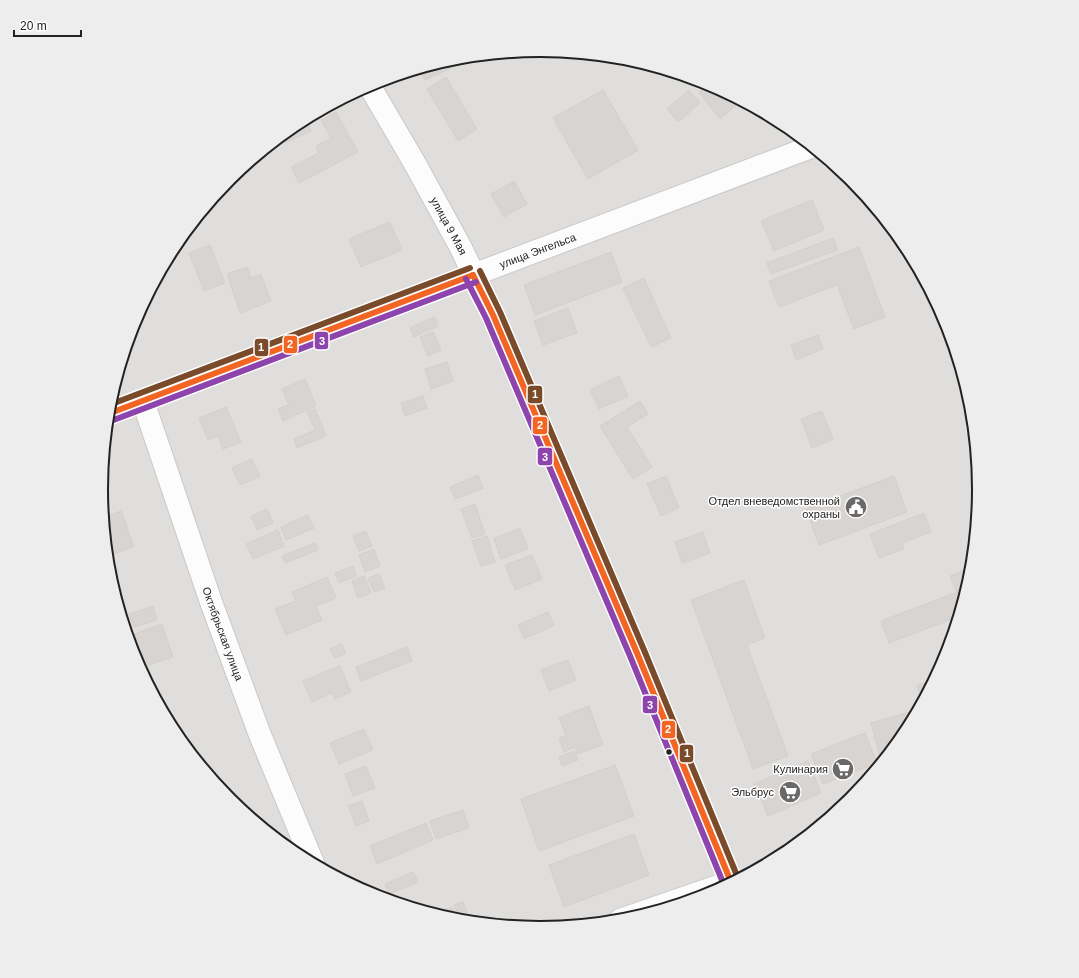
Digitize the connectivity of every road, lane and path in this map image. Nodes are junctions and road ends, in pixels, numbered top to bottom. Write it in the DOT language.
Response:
graph roads {
  1 [pos="372,91"];
  2 [pos="805,148"];
  3 [pos="473,275"];
  4 [pos="143,401"];
  5 [pos="115,411"];
  6 [pos="310,855"];
  7 [pos="729,877"];
  1 -- 3 [label="street, улица 9 Мая"];
  2 -- 3 [label="street, улица Энгельса"];
  3 -- 4 [label="street, улица Энгельса"];
  3 -- 7 [label="street, улица 9 Мая"];
  4 -- 5 [label="street, улица Энгельса"];
  4 -- 6 [label="street, Октябрьская улица"];
}
